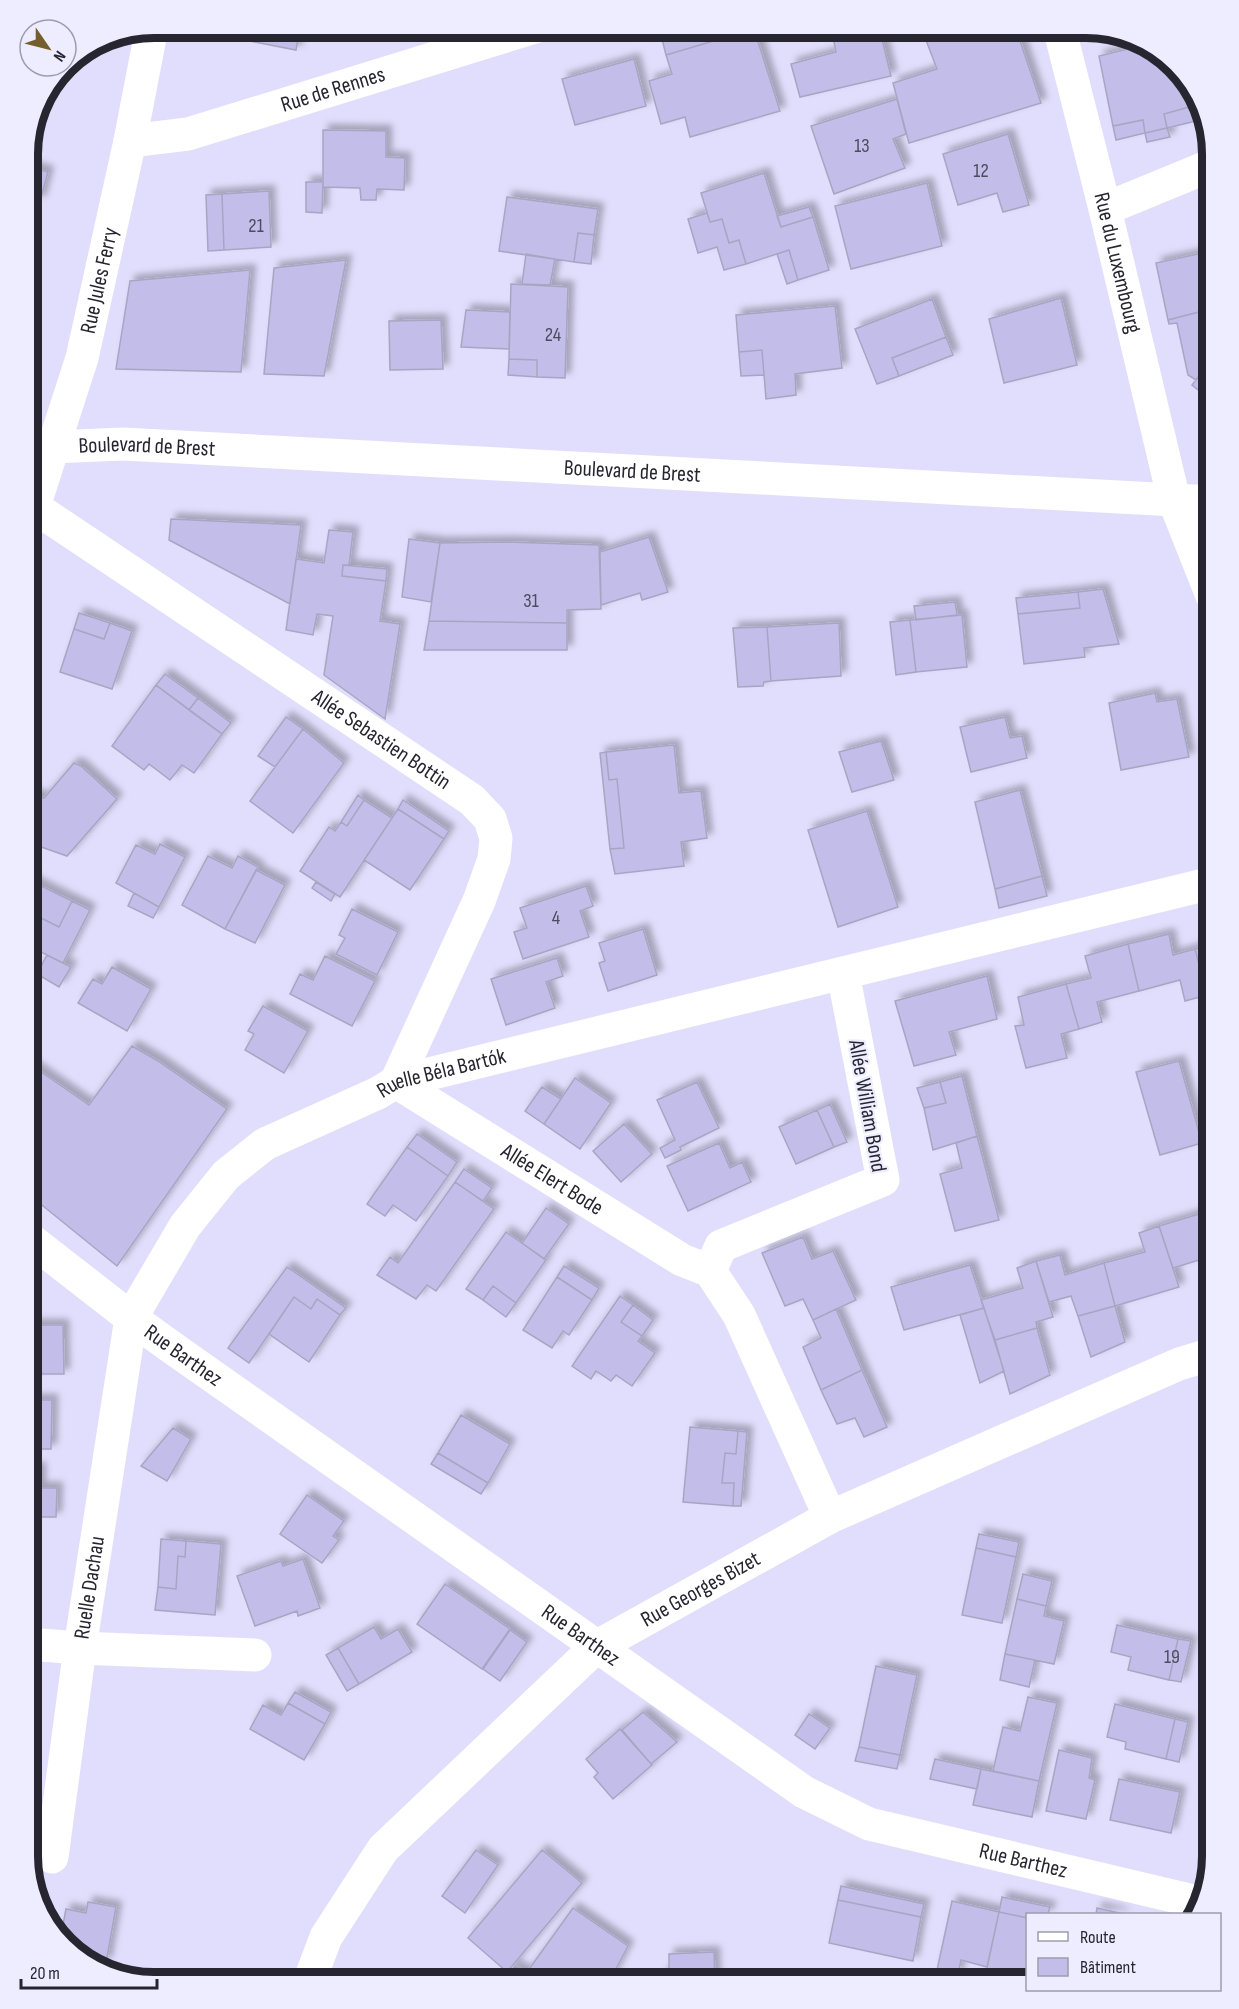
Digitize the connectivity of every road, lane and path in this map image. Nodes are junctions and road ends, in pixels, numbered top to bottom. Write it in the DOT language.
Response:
graph roads {
  1 [pos="150,38"];
  2 [pos="498,38"];
  3 [pos="1062,38"];
  4 [pos="130,141"];
  5 [pos="1202,169"];
  6 [pos="1105,209"];
  7 [pos="40,447"];
  8 [pos="1174,500"];
  9 [pos="1202,501"];
  10 [pos="38,523"];
  11 [pos="1202,571"];
  12 [pos="1202,885"];
  13 [pos="843,973"];
  14 [pos="396,1083"];
  15 [pos="38,1246"];
  16 [pos="710,1271"];
  17 [pos="131,1318"];
  18 [pos="1202,1357"];
  19 [pos="830,1517"];
  20 [pos="38,1645"];
  21 [pos="596,1647"];
  22 [pos="80,1648"];
  23 [pos="255,1655"];
  24 [pos="52,1857"];
  25 [pos="1193,1901"];
  26 [pos="313,1971"];
  1 -- 4 [label="street, Rue Jules Ferry"];
  2 -- 4 [label="street, Rue de Rennes"];
  3 -- 6 [label="street, Rue du Luxembourg"];
  4 -- 7 [label="street, Rue Jules Ferry"];
  5 -- 6 [label="street"];
  6 -- 8 [label="street, Rue du Luxembourg"];
  7 -- 8 [label="street, Boulevard de Brest"];
  8 -- 9 [label="street, Boulevard de Brest"];
  8 -- 11 [label="street, Rue du Luxembourg"];
  10 -- 14 [label="street, Allée Sebastien Bottin"];
  12 -- 13 [label="street"];
  13 -- 14 [label="street, Ruelle Béla Bartók"];
  13 -- 16 [label="street, Allée William Bond"];
  14 -- 16 [label="street, Allée Elert Bode"];
  14 -- 17 [label="street, Ruelle Béla Bartók"];
  15 -- 17 [label="street, Rue Barthez"];
  16 -- 19 [label="street"];
  17 -- 21 [label="street, Rue Barthez"];
  17 -- 22 [label="street, Ruelle Dachau"];
  18 -- 19 [label="street, Rue Georges Bizet"];
  19 -- 21 [label="street, Rue Georges Bizet"];
  20 -- 22 [label="street"];
  21 -- 25 [label="street, Rue Barthez"];
  21 -- 26 [label="street, Rue Georges Bizet"];
  22 -- 23 [label="street"];
  22 -- 24 [label="street, Ruelle Dachau"];
}
